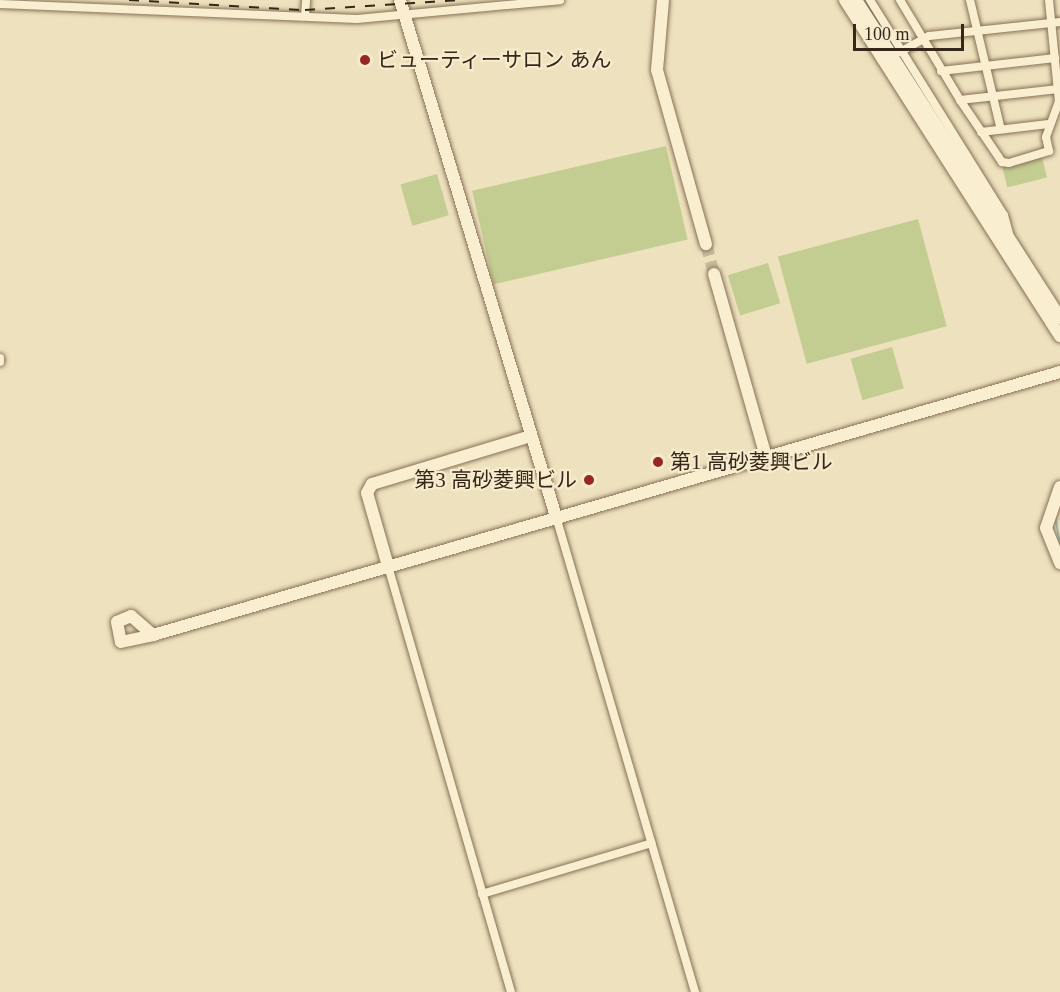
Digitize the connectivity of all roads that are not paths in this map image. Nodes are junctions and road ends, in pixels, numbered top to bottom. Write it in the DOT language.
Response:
graph roads {
  1 [pos="306,0"];
  2 [pos="400,0"];
  3 [pos="560,0"];
  4 [pos="663,0"];
  5 [pos="845,0"];
  6 [pos="856,0"];
  7 [pos="870,0"];
  8 [pos="900,0"];
  9 [pos="970,0"];
  10 [pos="1049,0"];
  11 [pos="0,4"];
  12 [pos="405,15"];
  13 [pos="305,16"];
  14 [pos="1056,23"];
  15 [pos="975,30"];
  16 [pos="920,39"];
  17 [pos="900,52"];
  18 [pos="1055,58"];
  19 [pos="987,64"];
  20 [pos="941,71"];
  21 [pos="906,83"];
  22 [pos="1058,89"];
  23 [pos="994,95"];
  24 [pos="960,100"];
  25 [pos="1049,124"];
  26 [pos="1000,126"];
  27 [pos="981,132"];
  28 [pos="1010,234"];
  29 [pos="706,244"];
  30 [pos="714,274"];
  31 [pos="1060,318"];
  32 [pos="1060,336"];
  33 [pos="1060,372"];
  34 [pos="531,436"];
  35 [pos="766,456"];
  36 [pos="1060,488"];
  37 [pos="557,519"];
  38 [pos="1060,563"];
  39 [pos="388,567"];
  40 [pos="153,635"];
  41 [pos="652,843"];
  42 [pos="482,894"];
  43 [pos="511,992"];
  44 [pos="695,992"];
  1 -- 13 [label="street"];
  2 -- 12 [label="street"];
  3 -- 12 [label="street"];
  4 -- 29 [label="street"];
  5 -- 21 [label="street"];
  6 -- 21 [label="street"];
  7 -- 17 [label="street"];
  8 -- 16 [label="street"];
  9 -- 15 [label="street"];
  10 -- 14 [label="street"];
  11 -- 13 [label="street"];
  12 -- 13 [label="street"];
  12 -- 34 [label="street"];
  14 -- 15 [label="street"];
  14 -- 18 [label="street"];
  15 -- 16 [label="street"];
  15 -- 19 [label="street"];
  16 -- 17 [label="street"];
  16 -- 20 [label="street"];
  17 -- 28 [label="street"];
  18 -- 19 [label="street"];
  18 -- 22 [label="street"];
  19 -- 20 [label="street"];
  19 -- 23 [label="street"];
  20 -- 24 [label="street"];
  21 -- 28 [label="street"];
  21 -- 32 [label="street"];
  22 -- 23 [label="street"];
  22 -- 25 [label="street"];
  23 -- 24 [label="street"];
  23 -- 26 [label="street"];
  24 -- 27 [label="street"];
  25 -- 26 [label="street"];
  25 -- 27 [label="street"];
  26 -- 27 [label="street"];
  28 -- 31 [label="street"];
  30 -- 35 [label="street"];
  33 -- 35 [label="street"];
  34 -- 37 [label="street"];
  34 -- 39 [label="street"];
  35 -- 37 [label="street"];
  36 -- 38 [label="street"];
  37 -- 39 [label="street"];
  37 -- 41 [label="street"];
  39 -- 40 [label="street"];
  39 -- 42 [label="street"];
  40 -- 40 [label="street"];
  41 -- 42 [label="street"];
  41 -- 44 [label="street"];
  42 -- 43 [label="street"];
}
